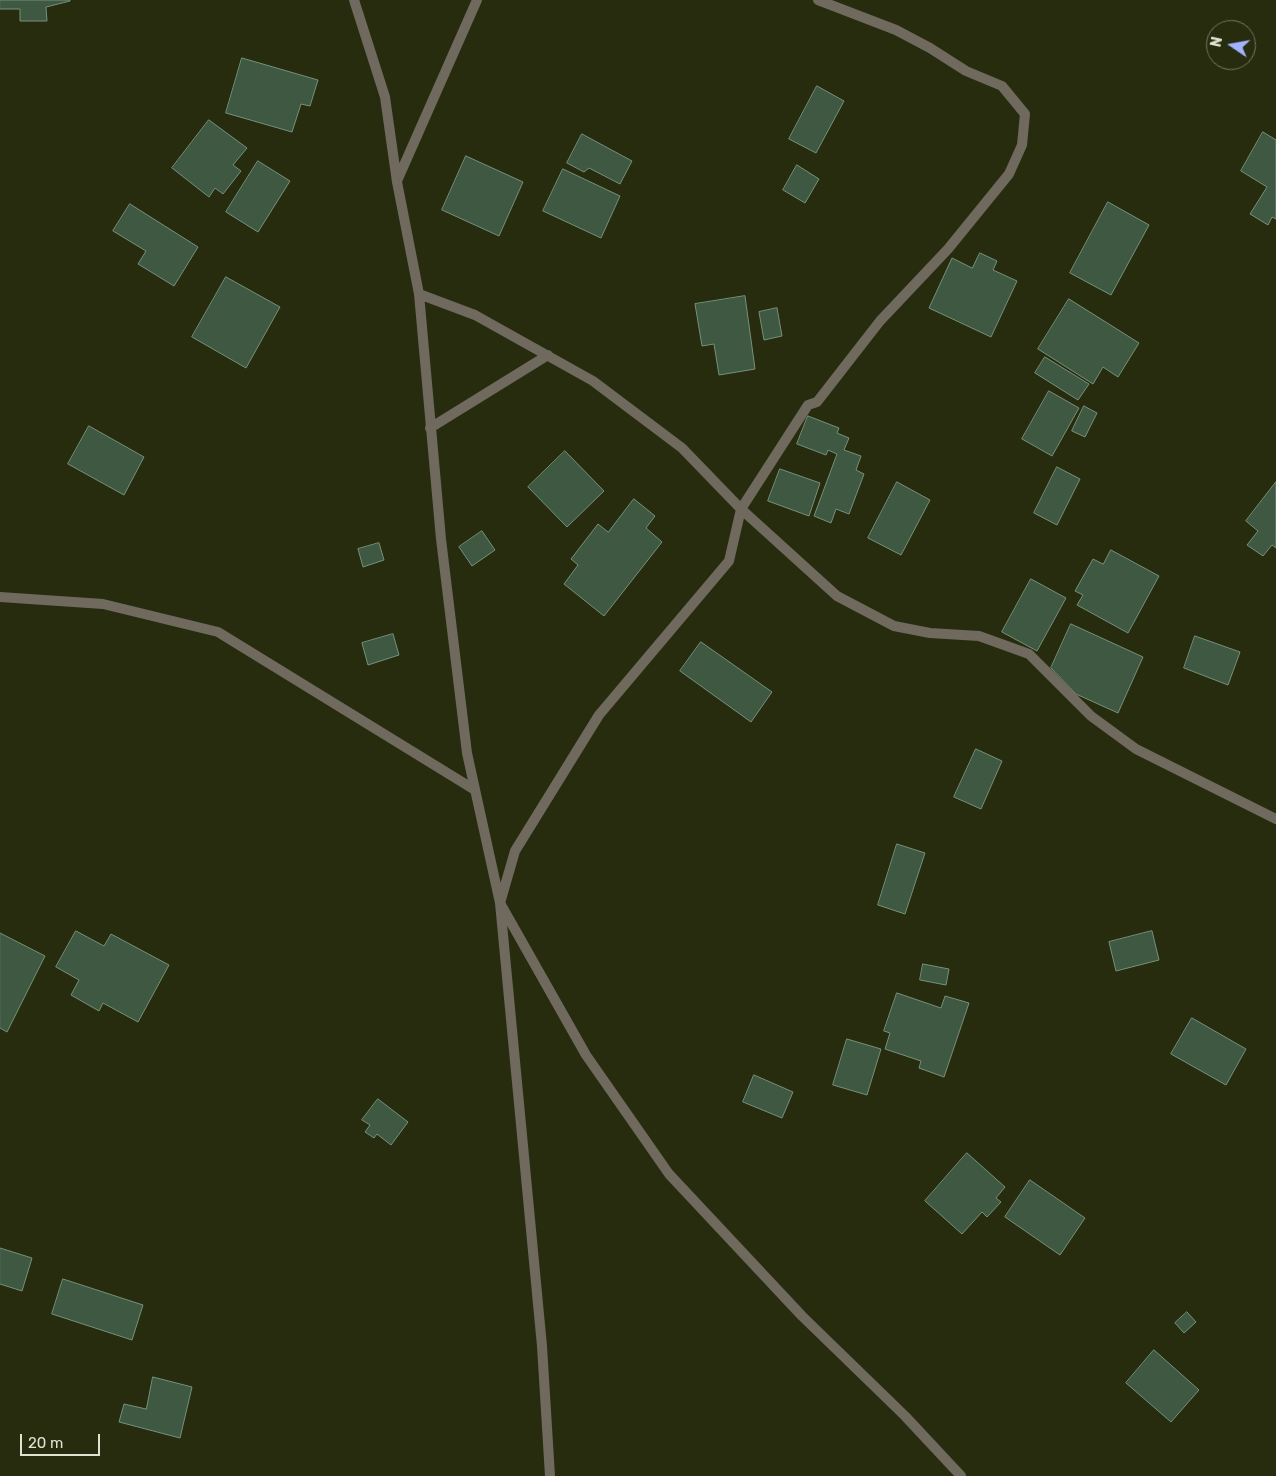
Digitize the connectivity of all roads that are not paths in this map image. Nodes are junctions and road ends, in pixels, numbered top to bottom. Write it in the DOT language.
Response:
graph roads {
  1 [pos="354,0"];
  2 [pos="477,0"];
  3 [pos="818,0"];
  4 [pos="396,182"];
  5 [pos="418,294"];
  6 [pos="548,355"];
  7 [pos="430,428"];
  8 [pos="741,509"];
  9 [pos="0,597"];
  10 [pos="475,790"];
  11 [pos="1276,819"];
  12 [pos="500,903"];
  13 [pos="550,1476"];
  14 [pos="961,1476"];
  1 -- 4 [label="street"];
  2 -- 4 [label="street"];
  3 -- 8 [label="street"];
  4 -- 5 [label="street"];
  5 -- 6 [label="street"];
  5 -- 7 [label="street"];
  6 -- 7 [label="street"];
  6 -- 8 [label="street"];
  7 -- 10 [label="street"];
  8 -- 11 [label="street"];
  8 -- 12 [label="street"];
  9 -- 10 [label="street"];
  10 -- 12 [label="street"];
  12 -- 13 [label="street"];
  12 -- 14 [label="street"];
}
